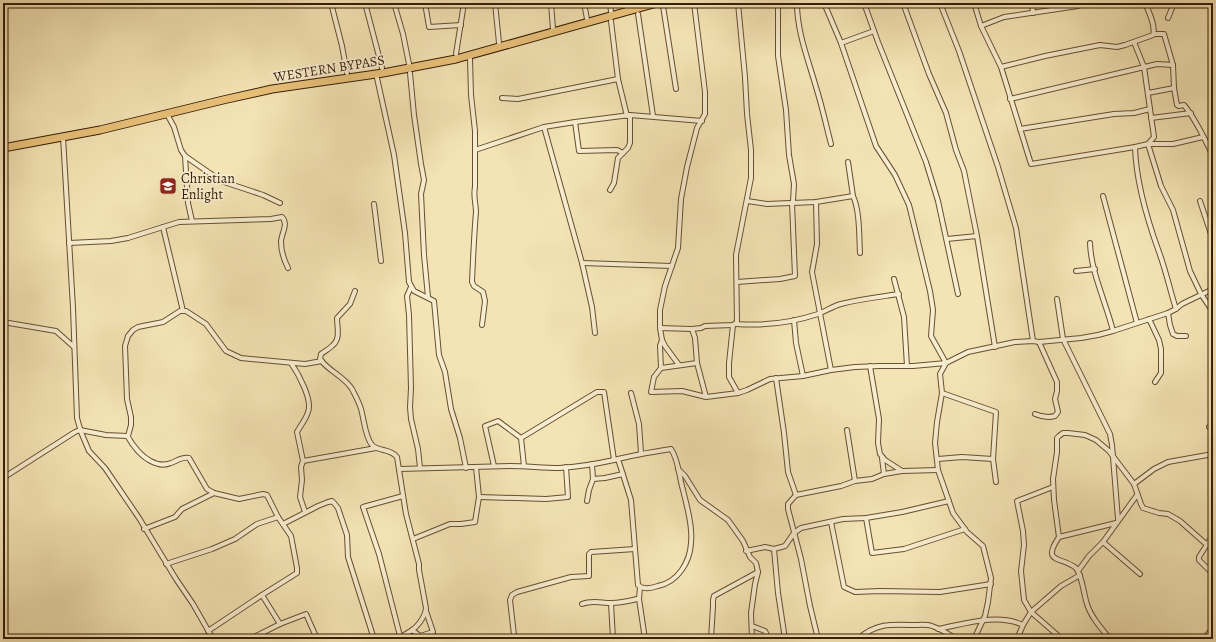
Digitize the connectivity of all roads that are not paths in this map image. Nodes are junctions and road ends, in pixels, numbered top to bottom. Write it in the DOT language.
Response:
graph roads {
  1 [pos="331,3"];
  2 [pos="365,3"];
  3 [pos="394,3"];
  4 [pos="425,3"];
  5 [pos="464,3"];
  6 [pos="495,3"];
  7 [pos="551,3"];
  8 [pos="584,3"];
  9 [pos="610,3"];
  10 [pos="694,3"];
  11 [pos="738,3"];
  12 [pos="778,3"];
  13 [pos="797,3"];
  14 [pos="824,3"];
  15 [pos="864,3"];
  16 [pos="903,3"];
  17 [pos="940,3"];
  18 [pos="974,3"];
  19 [pos="1032,3"];
  20 [pos="1145,3"];
  21 [pos="1174,3"];
  22 [pos="660,4"];
  23 [pos="1078,6"];
  24 [pos="611,12"];
  25 [pos="1033,13"];
  26 [pos="638,14"];
  27 [pos="1168,18"];
  28 [pos="587,19"];
  29 [pos="611,21"];
  30 [pos="461,25"];
  31 [pos="981,26"];
  32 [pos="553,29"];
  33 [pos="874,31"];
  34 [pos="1154,34"];
  35 [pos="841,42"];
  36 [pos="1134,42"];
  37 [pos="499,43"];
  38 [pos="456,54"];
  39 [pos="470,60"];
  40 [pos="409,64"];
  41 [pos="1173,65"];
  42 [pos="1144,66"];
  43 [pos="1001,67"];
  44 [pos="382,68"];
  45 [pos="347,73"];
  46 [pos="410,73"];
  47 [pos="377,78"];
  48 [pos="618,79"];
  49 [pos="1174,88"];
  50 [pos="676,89"];
  51 [pos="1148,93"];
  52 [pos="502,98"];
  53 [pos="1010,99"];
  54 [pos="1150,109"];
  55 [pos="1191,113"];
  56 [pos="167,114"];
  57 [pos="629,116"];
  58 [pos="654,116"];
  59 [pos="1151,118"];
  60 [pos="702,121"];
  61 [pos="575,122"];
  62 [pos="544,127"];
  63 [pos="1020,129"];
  64 [pos="63,137"];
  65 [pos="1203,137"];
  66 [pos="831,144"];
  67 [pos="1148,144"];
  68 [pos="1135,147"];
  69 [pos="3,148"];
  70 [pos="475,150"];
  71 [pos="623,153"];
  72 [pos="185,156"];
  73 [pos="1213,156"];
  74 [pos="848,162"];
  75 [pos="610,190"];
  76 [pos="853,196"];
  77 [pos="1103,196"];
  78 [pos="747,201"];
  79 [pos="1200,201"];
  80 [pos="816,202"];
  81 [pos="280,203"];
  82 [pos="792,203"];
  83 [pos="374,204"];
  84 [pos="192,221"];
  85 [pos="163,227"];
  86 [pos="977,236"];
  87 [pos="946,239"];
  88 [pos="1213,240"];
  89 [pos="69,243"];
  90 [pos="1090,243"];
  91 [pos="860,253"];
  92 [pos="381,261"];
  93 [pos="582,263"];
  94 [pos="672,266"];
  95 [pos="288,268"];
  96 [pos="1094,269"];
  97 [pos="1076,271"];
  98 [pos="894,279"];
  99 [pos="737,282"];
  100 [pos="411,287"];
  101 [pos="1213,289"];
  102 [pos="355,291"];
  103 [pos="899,294"];
  104 [pos="958,294"];
  105 [pos="1201,294"];
  106 [pos="428,297"];
  107 [pos="1056,299"];
  108 [pos="1176,309"];
  109 [pos="183,311"];
  110 [pos="1213,312"];
  111 [pos="820,313"];
  112 [pos="1168,313"];
  113 [pos="1149,319"];
  114 [pos="794,320"];
  115 [pos="3,322"];
  116 [pos="1137,323"];
  117 [pos="482,325"];
  118 [pos="735,325"];
  119 [pos="660,328"];
  120 [pos="692,329"];
  121 [pos="1113,331"];
  122 [pos="595,334"];
  123 [pos="1186,336"];
  124 [pos="1063,339"];
  125 [pos="662,340"];
  126 [pos="1033,341"];
  127 [pos="1039,342"];
  128 [pos="994,347"];
  129 [pos="74,348"];
  130 [pos="322,361"];
  131 [pos="291,362"];
  132 [pos="697,363"];
  133 [pos="946,363"];
  134 [pos="679,365"];
  135 [pos="870,366"];
  136 [pos="907,366"];
  137 [pos="661,368"];
  138 [pos="831,370"];
  139 [pos="804,376"];
  140 [pos="776,378"];
  141 [pos="1155,382"];
  142 [pos="630,393"];
  143 [pos="738,393"];
  144 [pos="942,393"];
  145 [pos="706,397"];
  146 [pos="1035,414"];
  147 [pos="80,430"];
  148 [pos="847,430"];
  149 [pos="128,436"];
  150 [pos="521,438"];
  151 [pos="376,448"];
  152 [pos="641,453"];
  153 [pos="1213,454"];
  154 [pos="1112,455"];
  155 [pos="882,458"];
  156 [pos="938,459"];
  157 [pos="993,459"];
  158 [pos="616,460"];
  159 [pos="303,461"];
  160 [pos="592,464"];
  161 [pos="494,466"];
  162 [pos="524,466"];
  163 [pos="476,467"];
  164 [pos="566,467"];
  165 [pos="420,468"];
  166 [pos="466,468"];
  167 [pos="399,469"];
  168 [pos="678,469"];
  169 [pos="938,470"];
  170 [pos="902,472"];
  171 [pos="623,474"];
  172 [pos="884,474"];
  173 [pos="3,478"];
  174 [pos="593,479"];
  175 [pos="855,481"];
  176 [pos="996,482"];
  177 [pos="1134,484"];
  178 [pos="1053,487"];
  179 [pos="214,493"];
  180 [pos="796,495"];
  181 [pos="1137,495"];
  182 [pos="403,496"];
  183 [pos="479,497"];
  184 [pos="949,500"];
  185 [pos="587,501"];
  186 [pos="305,512"];
  187 [pos="278,517"];
  188 [pos="866,518"];
  189 [pos="1117,521"];
  190 [pos="831,522"];
  191 [pos="282,524"];
  192 [pos="144,529"];
  193 [pos="965,529"];
  194 [pos="794,533"];
  195 [pos="1213,535"];
  196 [pos="1059,537"];
  197 [pos="413,539"];
  198 [pos="1103,542"];
  199 [pos="1206,544"];
  200 [pos="635,549"];
  201 [pos="774,549"];
  202 [pos="746,551"];
  203 [pos="166,564"];
  204 [pos="758,572"];
  205 [pos="1079,573"];
  206 [pos="1140,574"];
  207 [pos="1213,574"];
  208 [pos="991,584"];
  209 [pos="640,587"];
  210 [pos="262,595"];
  211 [pos="637,599"];
  212 [pos="611,603"];
  213 [pos="582,604"];
  214 [pos="426,611"];
  215 [pos="1031,612"];
  216 [pos="983,620"];
  217 [pos="280,624"];
  218 [pos="1023,625"];
  219 [pos="752,626"];
  220 [pos="1213,628"];
  221 [pos="938,629"];
  222 [pos="412,630"];
  223 [pos="208,631"];
  224 [pos="399,638"];
  225 [pos="213,639"];
  226 [pos="250,639"];
  227 [pos="317,639"];
  228 [pos="374,639"];
  229 [pos="514,639"];
  230 [pos="613,639"];
  231 [pos="646,639"];
  232 [pos="711,639"];
  233 [pos="752,639"];
  234 [pos="769,639"];
  235 [pos="785,639"];
  236 [pos="818,639"];
  237 [pos="858,639"];
  238 [pos="956,639"];
  239 [pos="974,639"];
  240 [pos="1018,639"];
  241 [pos="1062,639"];
  242 [pos="1110,639"];
  243 [pos="1204,639"];
  1 -- 45 [label="street"];
  2 -- 44 [label="street"];
  3 -- 40 [label="street"];
  4 -- 30 [label="street"];
  5 -- 30 [label="street"];
  6 -- 37 [label="street"];
  7 -- 32 [label="street"];
  8 -- 28 [label="street"];
  9 -- 24 [label="street"];
  10 -- 60 [label="street"];
  11 -- 78 [label="street"];
  12 -- 82 [label="street"];
  13 -- 66 [label="street"];
  14 -- 35 [label="street"];
  15 -- 33 [label="street"];
  16 -- 86 [label="street"];
  17 -- 126 [label="street"];
  18 -- 31 [label="street"];
  19 -- 25 [label="street"];
  20 -- 34 [label="street"];
  21 -- 27 [label="street"];
  22 -- 50 [label="street"];
  22 -- 56 [label="main road, WESTERN BYPASS"];
  23 -- 25 [label="street"];
  25 -- 31 [label="street"];
  26 -- 58 [label="street"];
  29 -- 48 [label="street"];
  30 -- 38 [label="street"];
  31 -- 43 [label="street"];
  33 -- 35 [label="street"];
  33 -- 87 [label="street"];
  34 -- 36 [label="street"];
  34 -- 41 [label="street"];
  35 -- 133 [label="street"];
  36 -- 42 [label="street"];
  36 -- 43 [label="street"];
  39 -- 70 [label="street"];
  41 -- 42 [label="street"];
  41 -- 49 [label="street"];
  42 -- 51 [label="street"];
  42 -- 53 [label="street"];
  43 -- 53 [label="street"];
  46 -- 106 [label="street"];
  47 -- 100 [label="street"];
  48 -- 52 [label="street"];
  48 -- 57 [label="street"];
  49 -- 51 [label="street"];
  49 -- 55 [label="street"];
  51 -- 54 [label="street"];
  53 -- 63 [label="street"];
  54 -- 59 [label="street"];
  54 -- 63 [label="street"];
  55 -- 59 [label="street"];
  55 -- 65 [label="street"];
  56 -- 64 [label="main road, WESTERN BYPASS"];
  56 -- 72 [label="street"];
  57 -- 58 [label="street"];
  57 -- 61 [label="street"];
  57 -- 71 [label="street"];
  58 -- 60 [label="street"];
  59 -- 67 [label="street"];
  60 -- 94 [label="street"];
  61 -- 62 [label="street"];
  61 -- 71 [label="street"];
  62 -- 70 [label="street"];
  62 -- 93 [label="street"];
  63 -- 68 [label="street"];
  64 -- 69 [label="main road, WESTERN BYPASS"];
  64 -- 89 [label="street"];
  65 -- 67 [label="street"];
  65 -- 73 [label="street"];
  67 -- 68 [label="street"];
  67 -- 105 [label="street"];
  68 -- 108 [label="street"];
  70 -- 117 [label="street"];
  71 -- 75 [label="street"];
  72 -- 81 [label="street"];
  72 -- 84 [label="street"];
  74 -- 76 [label="street"];
  76 -- 80 [label="street"];
  76 -- 91 [label="street"];
  77 -- 116 [label="street"];
  78 -- 82 [label="street"];
  78 -- 99 [label="street"];
  79 -- 88 [label="street"];
  80 -- 82 [label="street"];
  80 -- 111 [label="street"];
  82 -- 99 [label="street"];
  83 -- 92 [label="street"];
  84 -- 85 [label="street"];
  84 -- 95 [label="street"];
  85 -- 89 [label="street"];
  85 -- 109 [label="street"];
  86 -- 87 [label="street"];
  86 -- 128 [label="street"];
  87 -- 104 [label="street"];
  89 -- 129 [label="street"];
  90 -- 96 [label="street"];
  93 -- 94 [label="street"];
  93 -- 122 [label="street"];
  94 -- 119 [label="street"];
  96 -- 97 [label="street"];
  96 -- 121 [label="street"];
  98 -- 103 [label="street"];
  99 -- 118 [label="street"];
  100 -- 106 [label="street"];
  100 -- 165 [label="street"];
  101 -- 105 [label="street"];
  102 -- 130 [label="street"];
  103 -- 111 [label="street"];
  103 -- 136 [label="street"];
  105 -- 108 [label="street"];
  105 -- 110 [label="street"];
  106 -- 166 [label="street"];
  107 -- 124 [label="street"];
  108 -- 112 [label="street"];
  109 -- 131 [label="street"];
  109 -- 149 [label="street"];
  111 -- 114 [label="street"];
  111 -- 138 [label="street"];
  112 -- 113 [label="street"];
  112 -- 123 [label="street"];
  113 -- 116 [label="street"];
  113 -- 141 [label="street"];
  114 -- 118 [label="street"];
  114 -- 139 [label="street"];
  115 -- 129 [label="street"];
  116 -- 121 [label="street"];
  118 -- 120 [label="street"];
  118 -- 143 [label="street"];
  119 -- 120 [label="street"];
  119 -- 125 [label="street"];
  120 -- 132 [label="street"];
  121 -- 124 [label="street"];
  124 -- 127 [label="street"];
  124 -- 154 [label="street"];
  125 -- 134 [label="street"];
  125 -- 137 [label="street"];
  126 -- 127 [label="street"];
  126 -- 128 [label="street"];
  127 -- 146 [label="street"];
  128 -- 133 [label="street"];
  129 -- 147 [label="street"];
  130 -- 131 [label="street"];
  130 -- 151 [label="street"];
  131 -- 159 [label="street"];
  132 -- 134 [label="street"];
  132 -- 145 [label="street"];
  133 -- 136 [label="street"];
  133 -- 144 [label="street"];
  134 -- 137 [label="street"];
  135 -- 136 [label="street"];
  135 -- 138 [label="street"];
  135 -- 155 [label="street"];
  137 -- 145 [label="street"];
  138 -- 139 [label="street"];
  139 -- 140 [label="street"];
  140 -- 143 [label="street"];
  140 -- 180 [label="street"];
  142 -- 152 [label="street"];
  143 -- 145 [label="street"];
  144 -- 156 [label="street"];
  144 -- 157 [label="street"];
  147 -- 149 [label="street"];
  147 -- 173 [label="street"];
  147 -- 192 [label="street"];
  148 -- 175 [label="street"];
  149 -- 179 [label="street"];
  150 -- 158 [label="street"];
  150 -- 161 [label="street"];
  150 -- 162 [label="street"];
  151 -- 159 [label="street"];
  151 -- 167 [label="street"];
  152 -- 158 [label="street"];
  152 -- 168 [label="street"];
  153 -- 177 [label="street"];
  154 -- 177 [label="street"];
  154 -- 178 [label="street"];
  154 -- 189 [label="street"];
  155 -- 170 [label="street"];
  155 -- 172 [label="street"];
  156 -- 157 [label="street"];
  156 -- 169 [label="street"];
  157 -- 176 [label="street"];
  158 -- 160 [label="street"];
  158 -- 171 [label="street"];
  159 -- 186 [label="street"];
  160 -- 164 [label="street"];
  160 -- 174 [label="street"];
  161 -- 162 [label="street"];
  161 -- 163 [label="street"];
  162 -- 164 [label="street"];
  163 -- 166 [label="street"];
  163 -- 183 [label="street"];
  164 -- 183 [label="street"];
  165 -- 166 [label="street"];
  165 -- 167 [label="street"];
  167 -- 182 [label="street"];
  168 -- 202 [label="street"];
  168 -- 209 [label="street"];
  169 -- 170 [label="street"];
  169 -- 184 [label="street"];
  170 -- 172 [label="street"];
  171 -- 174 [label="street"];
  171 -- 200 [label="street"];
  172 -- 175 [label="street"];
  174 -- 185 [label="street"];
  175 -- 180 [label="street"];
  177 -- 181 [label="street"];
  178 -- 196 [label="street"];
  178 -- 215 [label="street"];
  179 -- 187 [label="street"];
  179 -- 192 [label="street"];
  180 -- 194 [label="street"];
  181 -- 189 [label="street"];
  181 -- 199 [label="street"];
  182 -- 197 [label="street"];
  182 -- 224 [label="street"];
  183 -- 197 [label="street"];
  184 -- 188 [label="street"];
  184 -- 193 [label="street"];
  186 -- 191 [label="street"];
  186 -- 228 [label="street"];
  187 -- 191 [label="street"];
  187 -- 203 [label="street"];
  188 -- 190 [label="street"];
  188 -- 193 [label="street"];
  189 -- 196 [label="street"];
  189 -- 198 [label="street"];
  190 -- 194 [label="street"];
  190 -- 208 [label="street"];
  191 -- 210 [label="street"];
  192 -- 203 [label="street"];
  193 -- 208 [label="street"];
  194 -- 201 [label="street"];
  194 -- 236 [label="street"];
  195 -- 199 [label="street"];
  196 -- 205 [label="street"];
  197 -- 214 [label="street"];
  198 -- 205 [label="street"];
  198 -- 206 [label="street"];
  199 -- 207 [label="street"];
  200 -- 209 [label="street"];
  200 -- 229 [label="street"];
  201 -- 202 [label="street"];
  201 -- 235 [label="street"];
  202 -- 204 [label="street"];
  203 -- 223 [label="street"];
  204 -- 219 [label="street"];
  204 -- 232 [label="street"];
  205 -- 215 [label="street"];
  205 -- 242 [label="street"];
  208 -- 216 [label="street"];
  209 -- 231 [label="street"];
  210 -- 217 [label="street"];
  210 -- 223 [label="street"];
  211 -- 212 [label="street"];
  212 -- 213 [label="street"];
  212 -- 230 [label="street"];
  214 -- 222 [label="street"];
  214 -- 222 [label="street"];
  215 -- 218 [label="street"];
  215 -- 241 [label="street"];
  216 -- 218 [label="street"];
  216 -- 221 [label="street"];
  216 -- 239 [label="street"];
  217 -- 226 [label="street"];
  217 -- 227 [label="street"];
  218 -- 240 [label="street"];
  219 -- 233 [label="street"];
  219 -- 234 [label="street"];
  220 -- 243 [label="street"];
  221 -- 237 [label="street"];
  221 -- 238 [label="street"];
  222 -- 224 [label="street"];
  223 -- 225 [label="street"];
}
